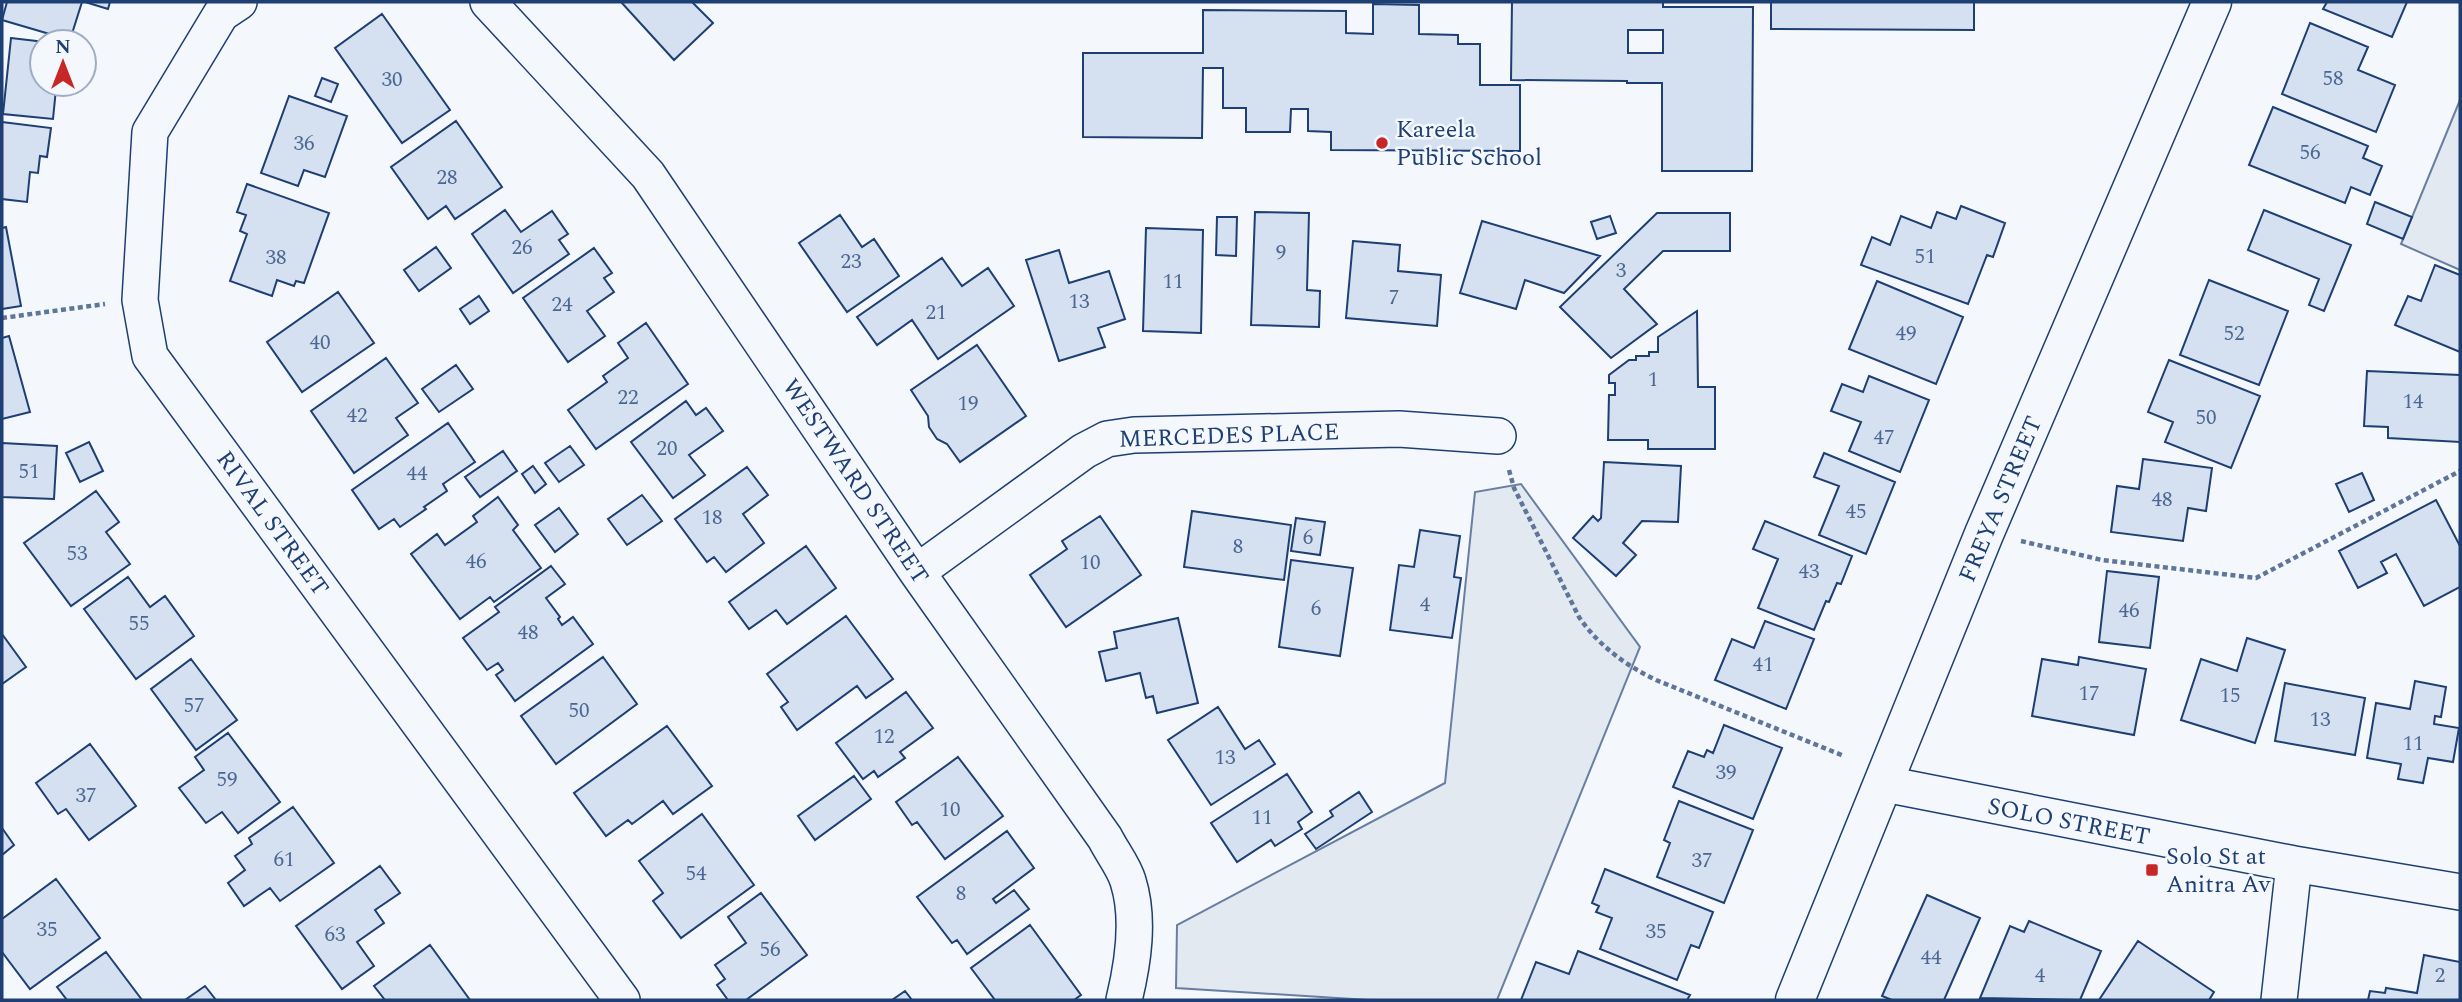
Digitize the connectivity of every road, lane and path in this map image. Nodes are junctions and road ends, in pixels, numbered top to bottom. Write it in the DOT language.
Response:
graph roads {
  1 [pos="239,2"];
  2 [pos="488,2"];
  3 [pos="2212,2"];
  4 [pos="89,306"];
  5 [pos="2,318"];
  6 [pos="1498,436"];
  7 [pos="2460,471"];
  8 [pos="2035,543"];
  9 [pos="917,572"];
  10 [pos="1843,756"];
  11 [pos="1885,784"];
  12 [pos="2294,864"];
  13 [pos="2460,891"];
  14 [pos="622,1000"];
  15 [pos="1124,1000"];
  16 [pos="1795,1000"];
  17 [pos="2279,1000"];
  1 -- 14 [label="street, RIVAL STREET"];
  2 -- 9 [label="street, WESTWARD STREET"];
  3 -- 11 [label="street, FREYA STREET"];
  4 -- 5 [label="path"];
  6 -- 9 [label="street, MERCEDES PLACE"];
  6 -- 10 [label="path"];
  7 -- 8 [label="path"];
  9 -- 15 [label="street, WESTWARD STREET"];
  11 -- 12 [label="street, SOLO STREET"];
  11 -- 16 [label="street, FREYA STREET"];
  12 -- 13 [label="street, SOLO STREET"];
  12 -- 17 [label="street"];
}
